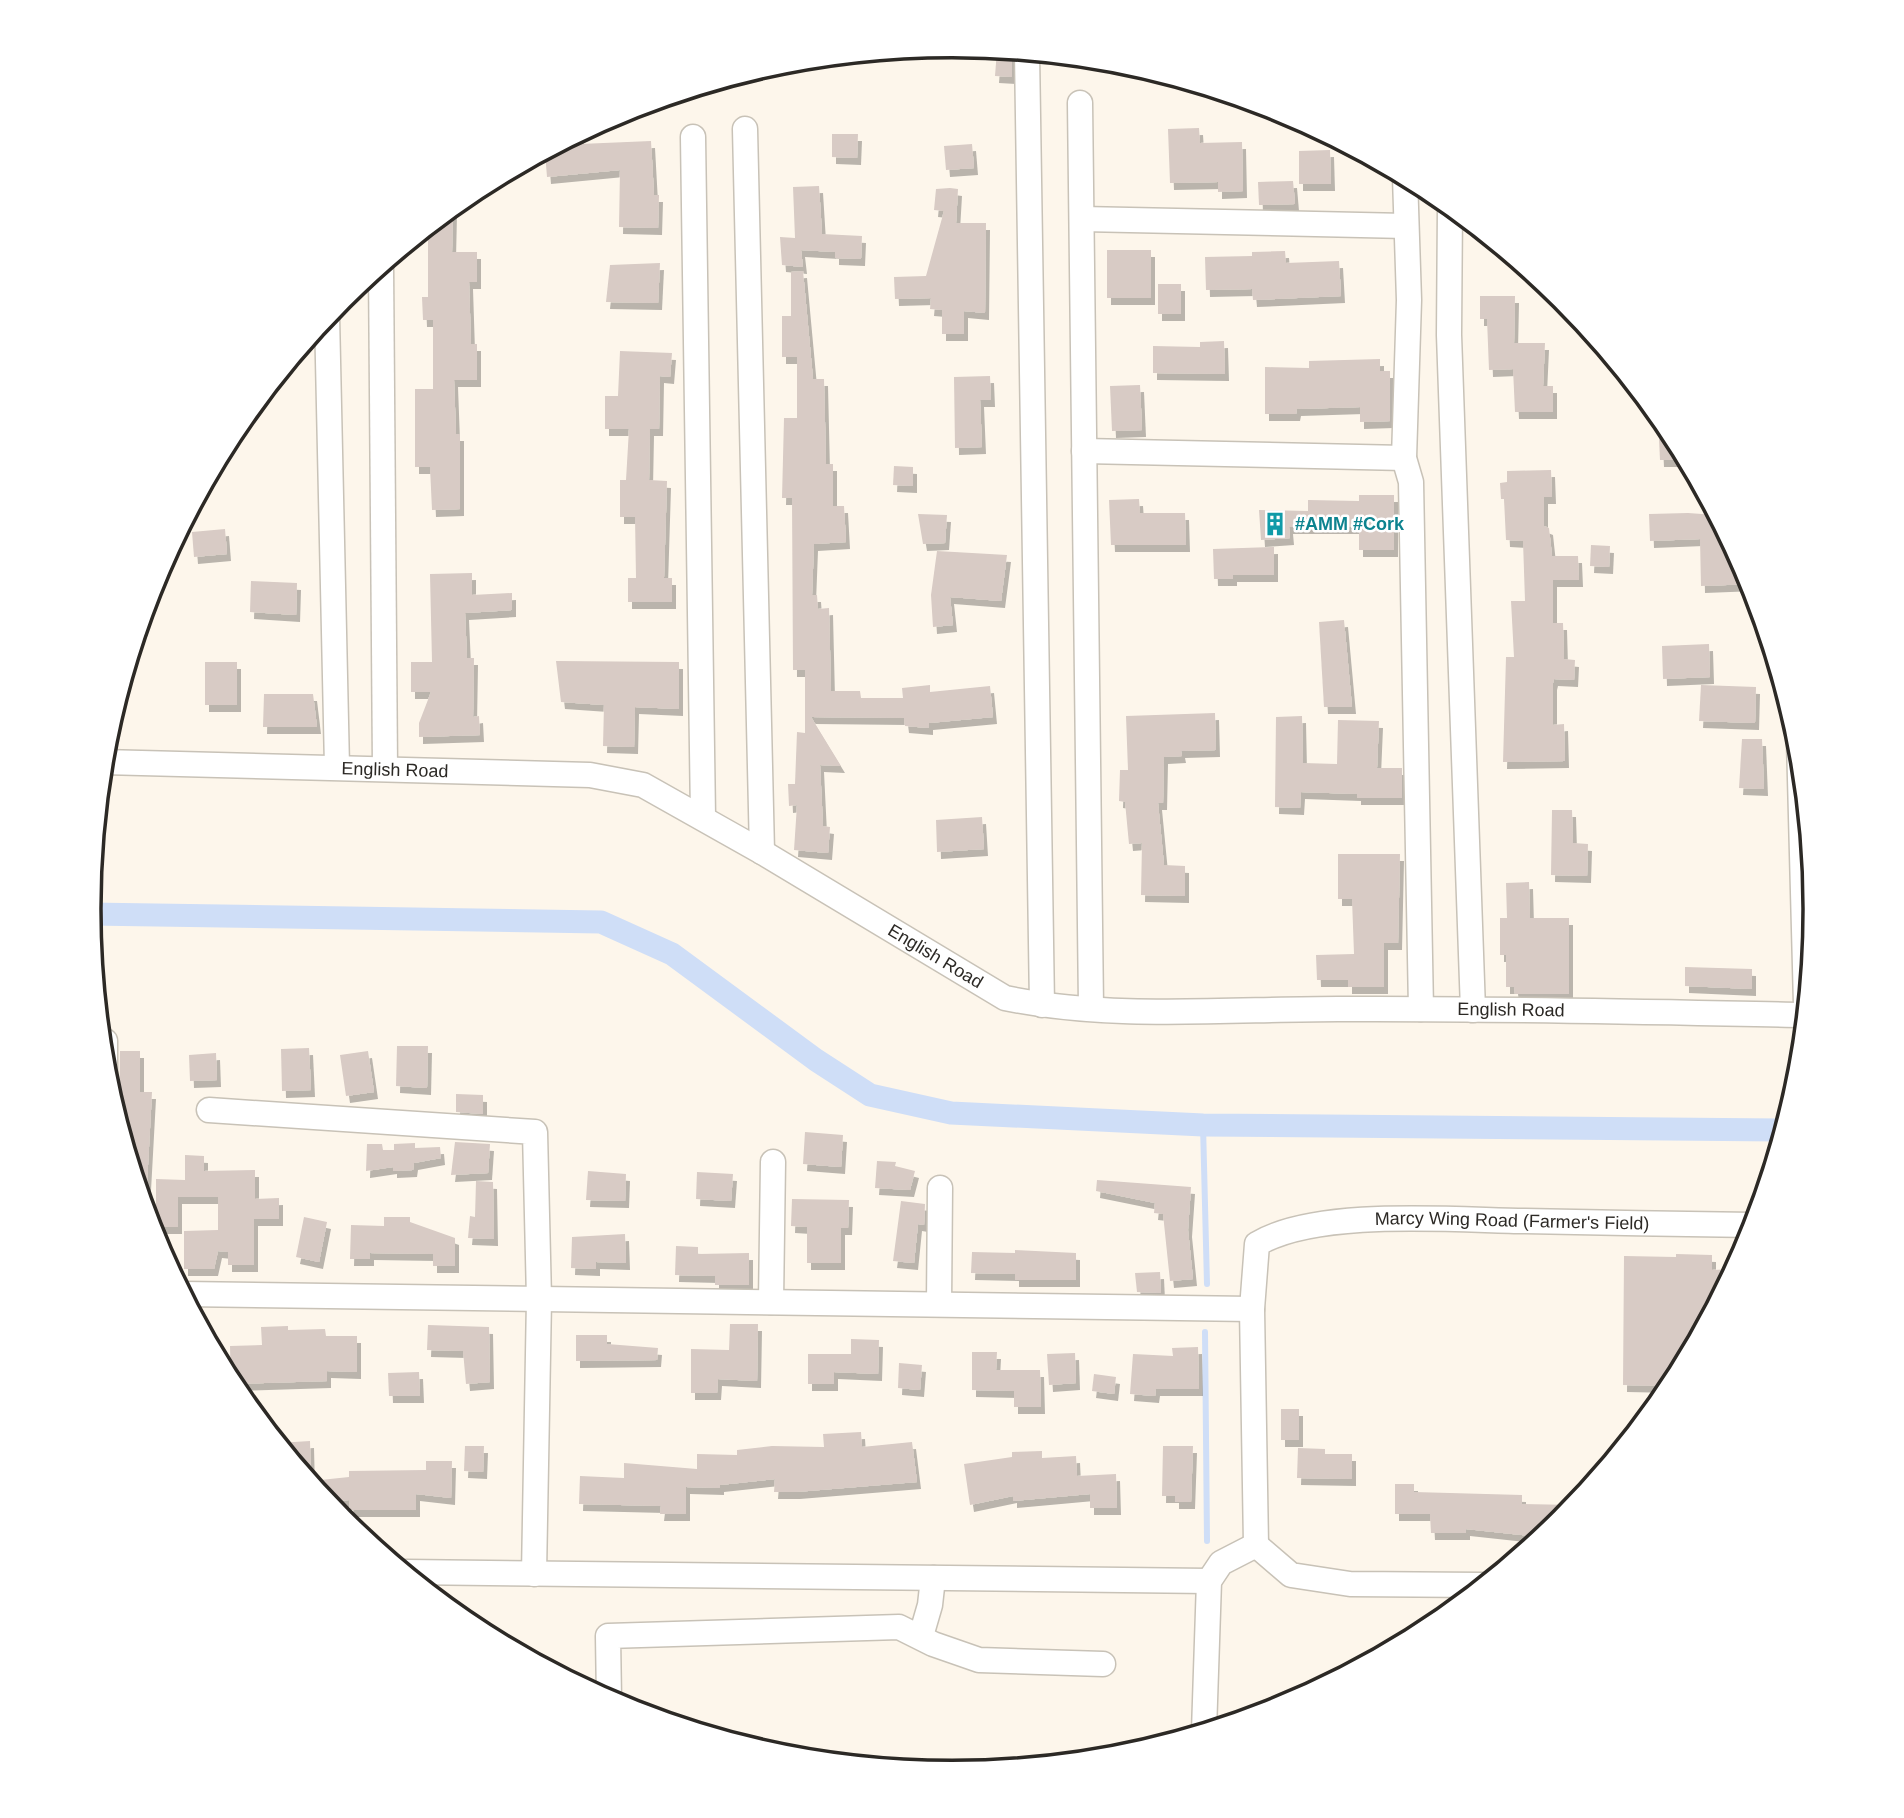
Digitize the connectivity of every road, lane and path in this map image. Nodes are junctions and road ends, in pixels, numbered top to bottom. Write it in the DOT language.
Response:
graph roads {
  1 [pos="1027,62"];
  2 [pos="1080,103"];
  3 [pos="745,129"];
  4 [pos="693,137"];
  5 [pos="1405,189"];
  6 [pos="1082,219"];
  7 [pos="1450,219"];
  8 [pos="1406,226"];
  9 [pos="382,277"];
  10 [pos="327,331"];
  11 [pos="1084,451"];
  12 [pos="1404,458"];
  13 [pos="114,762"];
  14 [pos="337,767"];
  15 [pos="385,768"];
  16 [pos="703,817"];
  17 [pos="762,852"];
  18 [pos="1042,1005"];
  19 [pos="1091,1007"];
  20 [pos="1421,1009"];
  21 [pos="1473,1010"];
  22 [pos="1796,1015"];
  23 [pos="209,1110"];
  24 [pos="773,1163"];
  25 [pos="940,1188"];
  26 [pos="1742,1225"];
  27 [pos="194,1294"];
  28 [pos="539,1299"];
  29 [pos="771,1302"];
  30 [pos="939,1304"];
  31 [pos="1252,1309"];
  32 [pos="1256,1545"];
  33 [pos="420,1572"];
  34 [pos="534,1574"];
  35 [pos="933,1578"];
  36 [pos="1209,1581"];
  37 [pos="1469,1585"];
  38 [pos="921,1636"];
  39 [pos="1103,1664"];
  40 [pos="609,1687"];
  41 [pos="1204,1721"];
  1 -- 18 [label="street"];
  2 -- 6 [label="street"];
  3 -- 17 [label="street"];
  4 -- 16 [label="street"];
  5 -- 8 [label="street"];
  6 -- 8 [label="street"];
  6 -- 11 [label="street"];
  7 -- 21 [label="street"];
  8 -- 12 [label="street"];
  9 -- 15 [label="street"];
  10 -- 14 [label="street"];
  11 -- 12 [label="street"];
  11 -- 19 [label="street"];
  12 -- 20 [label="street"];
  13 -- 14 [label="street, English Road"];
  14 -- 15 [label="street, English Road"];
  15 -- 16 [label="street, English Road"];
  16 -- 17 [label="street, English Road"];
  17 -- 18 [label="street, English Road"];
  18 -- 19 [label="street, English Road"];
  19 -- 20 [label="street, English Road"];
  20 -- 21 [label="street, English Road"];
  21 -- 22 [label="street, English Road"];
  23 -- 28 [label="street"];
  24 -- 29 [label="street"];
  25 -- 30 [label="street"];
  26 -- 31 [label="street, Marcy Wing Road (Farmer's Field)"];
  27 -- 28 [label="street"];
  28 -- 29 [label="street"];
  28 -- 34 [label="street"];
  29 -- 30 [label="street"];
  30 -- 31 [label="street"];
  31 -- 32 [label="street"];
  32 -- 36 [label="street"];
  32 -- 37 [label="street"];
  33 -- 34 [label="street"];
  34 -- 35 [label="street"];
  35 -- 36 [label="street"];
  35 -- 38 [label="street"];
  36 -- 41 [label="street"];
  38 -- 39 [label="street"];
  38 -- 40 [label="street"];
}
